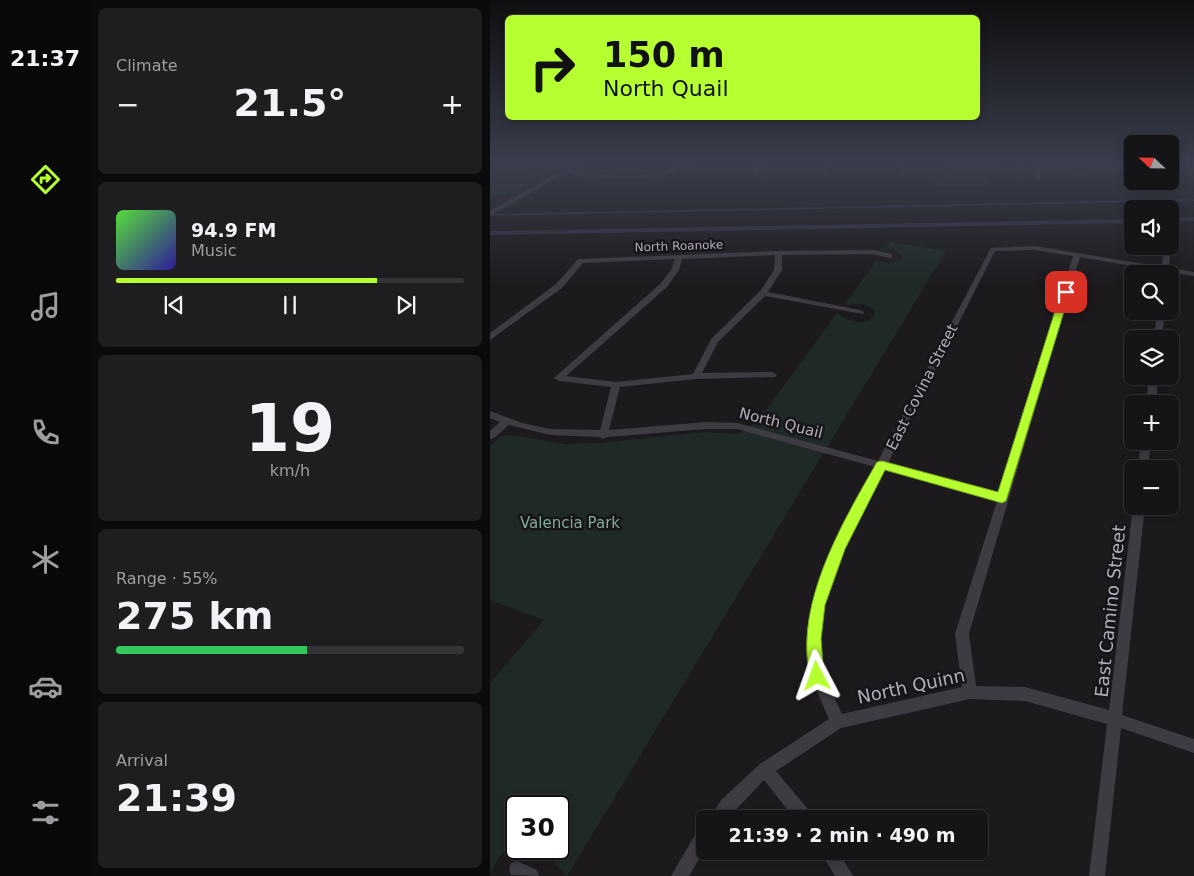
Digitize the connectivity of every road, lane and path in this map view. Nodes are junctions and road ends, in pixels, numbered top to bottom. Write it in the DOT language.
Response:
graph roads {
  1 [pos="506,204"];
  2 [pos="490,214"];
  3 [pos="779,253"];
  4 [pos="1077,254"];
  5 [pos="889,256"];
  6 [pos="679,257"];
  7 [pos="1135,265"];
  8 [pos="1179,272"];
  9 [pos="1194,274"];
  10 [pos="763,292"];
  11 [pos="860,312"];
  12 [pos="490,337"];
  13 [pos="772,375"];
  14 [pos="696,376"];
  15 [pos="616,385"];
  16 [pos="490,414"];
  17 [pos="506,422"];
  18 [pos="490,436"];
  19 [pos="602,436"];
  20 [pos="882,465"];
  21 [pos="1002,498"];
  22 [pos="1138,515"];
  23 [pos="970,692"];
  24 [pos="1115,719"];
  25 [pos="838,722"];
  26 [pos="1194,746"];
  27 [pos="765,769"];
  28 [pos="724,810"];
  29 [pos="798,810"];
  30 [pos="696,848"];
  31 [pos="834,860"];
  32 [pos="678,876"];
  33 [pos="845,876"];
  34 [pos="1096,876"];
  1 -- 2 [label="street"];
  3 -- 5 [label="street, North Roanoke"];
  3 -- 6 [label="street, North Roanoke"];
  3 -- 10 [label="street"];
  4 -- 7 [label="street"];
  4 -- 20 [label="street, East Covina Street"];
  4 -- 21 [label="street"];
  6 -- 12 [label="street, North Roanoke"];
  6 -- 15 [label="street"];
  8 -- 9 [label="street"];
  10 -- 11 [label="street"];
  10 -- 14 [label="street"];
  13 -- 14 [label="street"];
  14 -- 15 [label="street"];
  15 -- 19 [label="street"];
  16 -- 17 [label="street, North Quail"];
  17 -- 18 [label="street"];
  17 -- 19 [label="street, North Quail"];
  19 -- 20 [label="street, North Quail"];
  20 -- 21 [label="street, North Quail"];
  20 -- 25 [label="street, East Covina Street"];
  21 -- 23 [label="street"];
  22 -- 24 [label="street, East Camino Street"];
  23 -- 24 [label="street, North Quinn"];
  23 -- 25 [label="street, North Quinn"];
  24 -- 26 [label="street, North Quinn"];
  24 -- 34 [label="street, East Camino Street"];
  25 -- 27 [label="street, North Quinn"];
  27 -- 28 [label="street"];
  27 -- 29 [label="street"];
  30 -- 32 [label="street"];
  31 -- 33 [label="street"];
}
